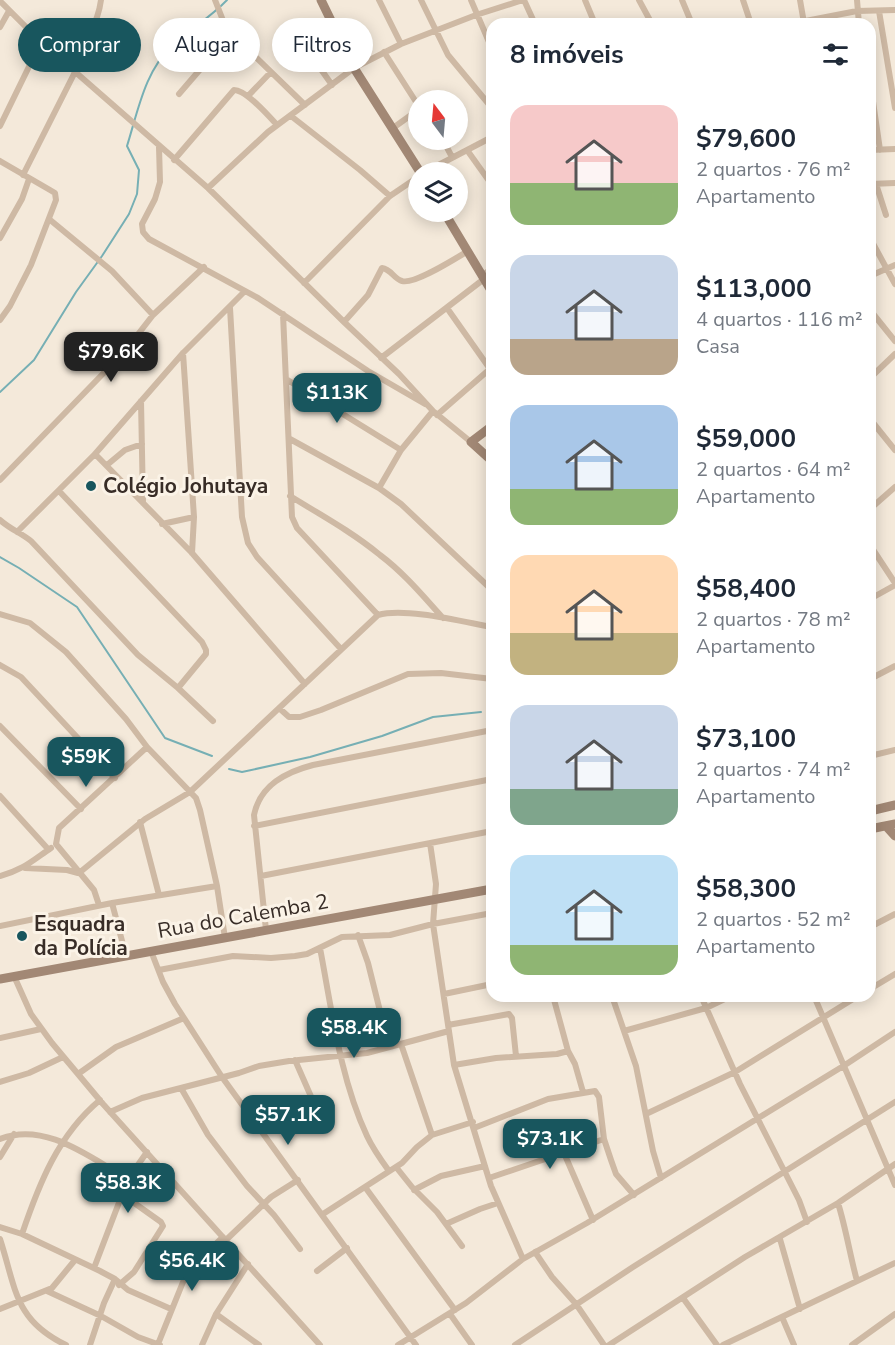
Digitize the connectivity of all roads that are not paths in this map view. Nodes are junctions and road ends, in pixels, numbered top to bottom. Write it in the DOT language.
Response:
graph roads {
  1 [pos="101,0"];
  2 [pos="214,0"];
  3 [pos="321,0"];
  4 [pos="379,0"];
  5 [pos="421,0"];
  6 [pos="471,0"];
  7 [pos="524,0"];
  8 [pos="585,0"];
  9 [pos="639,0"];
  10 [pos="682,0"];
  11 [pos="743,0"];
  12 [pos="800,0"];
  13 [pos="857,0"];
  14 [pos="0,1"];
  15 [pos="895,10"];
  16 [pos="9,11"];
  17 [pos="857,11"];
  18 [pos="879,11"];
  19 [pos="476,15"];
  20 [pos="95,18"];
  21 [pos="222,18"];
  22 [pos="330,18"];
  23 [pos="532,18"];
  24 [pos="592,18"];
  25 [pos="649,18"];
  26 [pos="690,18"];
  27 [pos="749,18"];
  28 [pos="803,18"];
  29 [pos="823,18"];
  30 [pos="858,18"];
  31 [pos="18,20"];
  32 [pos="0,27"];
  33 [pos="435,31"];
  34 [pos="486,36"];
  35 [pos="401,44"];
  36 [pos="384,52"];
  37 [pos="373,58"];
  38 [pos="260,63"];
  39 [pos="891,65"];
  40 [pos="26,72"];
  41 [pos="72,72"];
  42 [pos="75,72"];
  43 [pos="198,72"];
  44 [pos="323,72"];
  45 [pos="349,72"];
  46 [pos="357,72"];
  47 [pos="270,73"];
  48 [pos="332,85"];
  49 [pos="408,90"];
  50 [pos="179,94"];
  51 [pos="248,96"];
  52 [pos="486,96"];
  53 [pos="305,105"];
  54 [pos="895,108"];
  55 [pos="291,116"];
  56 [pos="408,117"];
  57 [pos="876,122"];
  58 [pos="277,124"];
  59 [pos="0,126"];
  60 [pos="393,128"];
  61 [pos="486,140"];
  62 [pos="159,147"];
  63 [pos="468,149"];
  64 [pos="895,149"];
  65 [pos="448,150"];
  66 [pos="467,150"];
  67 [pos="876,150"];
  68 [pos="880,150"];
  69 [pos="452,157"];
  70 [pos="174,160"];
  71 [pos="0,161"];
  72 [pos="414,162"];
  73 [pos="443,162"];
  74 [pos="26,177"];
  75 [pos="486,177"];
  76 [pos="408,183"];
  77 [pos="895,183"];
  78 [pos="876,184"];
  79 [pos="207,188"];
  80 [pos="876,191"];
  81 [pos="390,196"];
  82 [pos="886,215"];
  83 [pos="49,219"];
  84 [pos="450,222"];
  85 [pos="0,238"];
  86 [pos="876,250"];
  87 [pos="468,251"];
  88 [pos="895,265"];
  89 [pos="204,267"];
  90 [pos="886,269"];
  91 [pos="876,273"];
  92 [pos="486,274"];
  93 [pos="483,277"];
  94 [pos="486,282"];
  95 [pos="304,283"];
  96 [pos="895,284"];
  97 [pos="244,292"];
  98 [pos="230,308"];
  99 [pos="447,308"];
  100 [pos="153,315"];
  101 [pos="283,315"];
  102 [pos="876,317"];
  103 [pos="0,320"];
  104 [pos="344,322"];
  105 [pos="895,341"];
  106 [pos="183,353"];
  107 [pos="895,354"];
  108 [pos="381,358"];
  109 [pos="486,361"];
  110 [pos="486,372"];
  111 [pos="876,372"];
  112 [pos="399,374"];
  113 [pos="286,379"];
  114 [pos="390,385"];
  115 [pos="141,401"];
  116 [pos="428,405"];
  117 [pos="435,413"];
  118 [pos="876,426"];
  119 [pos="486,431"];
  120 [pos="290,439"];
  121 [pos="471,442"];
  122 [pos="142,444"];
  123 [pos="401,450"];
  124 [pos="895,450"];
  125 [pos="95,454"];
  126 [pos="486,456"];
  127 [pos="107,465"];
  128 [pos="0,480"];
  129 [pos="895,487"];
  130 [pos="379,488"];
  131 [pos="59,491"];
  132 [pos="290,496"];
  133 [pos="143,504"];
  134 [pos="876,504"];
  135 [pos="194,517"];
  136 [pos="0,520"];
  137 [pos="162,524"];
  138 [pos="17,532"];
  139 [pos="192,553"];
  140 [pos="876,554"];
  141 [pos="486,584"];
  142 [pos="895,584"];
  143 [pos="876,595"];
  144 [pos="0,614"];
  145 [pos="378,615"];
  146 [pos="443,619"];
  147 [pos="486,626"];
  148 [pos="341,649"];
  149 [pos="0,665"];
  150 [pos="895,666"];
  151 [pos="876,676"];
  152 [pos="486,678"];
  153 [pos="305,684"];
  154 [pos="178,688"];
  155 [pos="279,708"];
  156 [pos="213,721"];
  157 [pos="0,726"];
  158 [pos="486,731"];
  159 [pos="147,747"];
  160 [pos="895,750"];
  161 [pos="876,754"];
  162 [pos="115,778"];
  163 [pos="486,780"];
  164 [pos="190,792"];
  165 [pos="0,796"];
  166 [pos="895,805"];
  167 [pos="81,809"];
  168 [pos="876,810"];
  169 [pos="140,822"];
  170 [pos="890,825"];
  171 [pos="254,826"];
  172 [pos="486,832"];
  173 [pos="895,836"];
  174 [pos="430,843"];
  175 [pos="56,844"];
  176 [pos="48,849"];
  177 [pos="25,868"];
  178 [pos="2,873"];
  179 [pos="79,873"];
  180 [pos="261,876"];
  181 [pos="216,886"];
  182 [pos="486,890"];
  183 [pos="159,895"];
  184 [pos="434,900"];
  185 [pos="112,903"];
  186 [pos="99,905"];
  187 [pos="895,914"];
  188 [pos="486,915"];
  189 [pos="433,924"];
  190 [pos="876,924"];
  191 [pos="0,926"];
  192 [pos="266,930"];
  193 [pos="358,935"];
  194 [pos="225,938"];
  195 [pos="320,948"];
  196 [pos="151,951"];
  197 [pos="126,956"];
  198 [pos="159,970"];
  199 [pos="895,974"];
  200 [pos="14,976"];
  201 [pos="1,977"];
  202 [pos="486,985"];
  203 [pos="876,985"];
  204 [pos="444,994"];
  205 [pos="555,1002"];
  206 [pos="614,1002"];
  207 [pos="704,1002"];
  208 [pos="718,1002"];
  209 [pos="817,1002"];
  210 [pos="848,1002"];
  211 [pos="706,1008"];
  212 [pos="823,1017"];
  213 [pos="184,1018"];
  214 [pos="449,1028"];
  215 [pos="41,1029"];
  216 [pos="624,1031"];
  217 [pos="895,1032"];
  218 [pos="0,1038"];
  219 [pos="401,1044"];
  220 [pos="389,1047"];
  221 [pos="568,1051"];
  222 [pos="341,1056"];
  223 [pos="516,1056"];
  224 [pos="63,1057"];
  225 [pos="295,1060"];
  226 [pos="454,1065"];
  227 [pos="845,1065"];
  228 [pos="735,1072"];
  229 [pos="78,1074"];
  230 [pos="222,1077"];
  231 [pos="0,1082"];
  232 [pos="181,1088"];
  233 [pos="584,1092"];
  234 [pos="99,1100"];
  235 [pos="895,1102"];
  236 [pos="110,1112"];
  237 [pos="646,1114"];
  238 [pos="320,1117"];
  239 [pos="867,1118"];
  240 [pos="758,1119"];
  241 [pos="473,1125"];
  242 [pos="14,1134"];
  243 [pos="432,1135"];
  244 [pos="0,1139"];
  245 [pos="604,1139"];
  246 [pos="63,1142"];
  247 [pos="147,1152"];
  248 [pos="564,1153"];
  249 [pos="0,1157"];
  250 [pos="895,1164"];
  251 [pos="485,1166"];
  252 [pos="396,1167"];
  253 [pos="784,1170"];
  254 [pos="888,1170"];
  255 [pos="389,1171"];
  256 [pos="489,1178"];
  257 [pos="661,1178"];
  258 [pos="128,1179"];
  259 [pos="298,1180"];
  260 [pos="895,1185"];
  261 [pos="364,1187"];
  262 [pos="414,1190"];
  263 [pos="123,1195"];
  264 [pos="634,1195"];
  265 [pos="498,1203"];
  266 [pos="838,1203"];
  267 [pos="262,1204"];
  268 [pos="323,1215"];
  269 [pos="593,1220"];
  270 [pos="807,1222"];
  271 [pos="446,1224"];
  272 [pos="0,1227"];
  273 [pos="22,1234"];
  274 [pos="224,1238"];
  275 [pos="0,1239"];
  276 [pos="780,1239"];
  277 [pos="462,1246"];
  278 [pos="347,1248"];
  279 [pos="300,1249"];
  280 [pos="535,1252"];
  281 [pos="523,1259"];
  282 [pos="75,1260"];
  283 [pos="895,1263"];
  284 [pos="248,1264"];
  285 [pos="94,1268"];
  286 [pos="317,1271"];
  287 [pos="857,1281"];
  288 [pos="117,1282"];
  289 [pos="47,1291"];
  290 [pos="683,1298"];
  291 [pos="19,1302"];
  292 [pos="576,1305"];
  293 [pos="0,1309"];
  294 [pos="171,1309"];
  295 [pos="800,1309"];
  296 [pos="452,1312"];
  297 [pos="216,1314"];
  298 [pos="895,1314"];
  299 [pos="101,1316"];
  300 [pos="782,1317"];
  301 [pos="410,1338"];
  302 [pos="862,1338"];
  303 [pos="66,1345"];
  304 [pos="90,1345"];
  305 [pos="159,1345"];
  306 [pos="202,1345"];
  307 [pos="259,1345"];
  308 [pos="320,1345"];
  309 [pos="398,1345"];
  310 [pos="416,1345"];
  311 [pos="472,1345"];
  312 [pos="515,1345"];
  313 [pos="607,1345"];
  314 [pos="717,1345"];
  315 [pos="724,1345"];
  316 [pos="794,1345"];
  317 [pos="852,1345"];
  318 [pos="867,1345"];
  1 -- 20 [label="street"];
  2 -- 21 [label="street"];
  3 -- 22 [label="main road"];
  4 -- 35 [label="street"];
  5 -- 33 [label="street"];
  6 -- 19 [label="street"];
  7 -- 19 [label="street"];
  7 -- 23 [label="street"];
  8 -- 24 [label="street"];
  9 -- 25 [label="street"];
  10 -- 26 [label="street"];
  11 -- 27 [label="street"];
  12 -- 28 [label="street"];
  13 -- 17 [label="street"];
  14 -- 16 [label="street"];
  15 -- 18 [label="street"];
  16 -- 31 [label="street"];
  16 -- 32 [label="street"];
  17 -- 18 [label="street"];
  17 -- 29 [label="street"];
  17 -- 30 [label="street"];
  18 -- 39 [label="street"];
  19 -- 33 [label="street"];
  19 -- 34 [label="street"];
  33 -- 35 [label="street"];
  33 -- 52 [label="street"];
  35 -- 36 [label="street"];
  36 -- 37 [label="street"];
  36 -- 49 [label="street"];
  38 -- 47 [label="street"];
  39 -- 54 [label="street"];
  40 -- 59 [label="street"];
  41 -- 74 [label="street"];
  42 -- 62 [label="street"];
  43 -- 50 [label="street"];
  44 -- 48 [label="street"];
  45 -- 48 [label="street"];
  46 -- 60 [label="main road"];
  47 -- 51 [label="street"];
  47 -- 53 [label="street"];
  48 -- 53 [label="street"];
  51 -- 58 [label="street"];
  51 -- 70 [label="street"];
  53 -- 55 [label="street"];
  55 -- 58 [label="street"];
  55 -- 81 [label="street"];
  56 -- 60 [label="street"];
  57 -- 68 [label="street"];
  58 -- 79 [label="street"];
  60 -- 72 [label="main road"];
  61 -- 63 [label="street"];
  62 -- 70 [label="street"];
  62 -- 89 [label="street"];
  64 -- 68 [label="street"];
  65 -- 69 [label="street"];
  66 -- 69 [label="street"];
  66 -- 75 [label="street"];
  67 -- 68 [label="street"];
  69 -- 73 [label="street"];
  70 -- 79 [label="street"];
  71 -- 74 [label="street"];
  74 -- 83 [label="street"];
  74 -- 85 [label="street"];
  76 -- 81 [label="street"];
  77 -- 78 [label="street"];
  79 -- 95 [label="street"];
  80 -- 82 [label="street"];
  81 -- 95 [label="street"];
  83 -- 100 [label="street"];
  83 -- 103 [label="street"];
  84 -- 87 [label="main road"];
  86 -- 90 [label="street"];
  87 -- 93 [label="main road"];
  87 -- 104 [label="street"];
  88 -- 90 [label="street"];
  89 -- 97 [label="street"];
  89 -- 100 [label="street"];
  90 -- 91 [label="street"];
  90 -- 96 [label="street"];
  92 -- 93 [label="street"];
  93 -- 94 [label="main road"];
  93 -- 99 [label="street"];
  95 -- 104 [label="street"];
  97 -- 98 [label="street"];
  97 -- 101 [label="street"];
  98 -- 106 [label="street"];
  98 -- 148 [label="street"];
  99 -- 108 [label="street"];
  99 -- 109 [label="street"];
  100 -- 128 [label="street"];
  101 -- 113 [label="street"];
  101 -- 114 [label="street"];
  102 -- 105 [label="street"];
  104 -- 108 [label="street"];
  106 -- 115 [label="street"];
  106 -- 135 [label="street"];
  107 -- 111 [label="street"];
  108 -- 112 [label="street"];
  110 -- 117 [label="street"];
  112 -- 114 [label="street"];
  112 -- 116 [label="street"];
  113 -- 120 [label="street"];
  113 -- 123 [label="street"];
  114 -- 116 [label="street"];
  115 -- 122 [label="street"];
  115 -- 125 [label="street"];
  116 -- 117 [label="street"];
  117 -- 121 [label="street"];
  117 -- 123 [label="street"];
  118 -- 124 [label="street"];
  119 -- 121 [label="main road"];
  120 -- 130 [label="street"];
  120 -- 132 [label="street"];
  121 -- 126 [label="main road"];
  122 -- 127 [label="street"];
  122 -- 133 [label="street"];
  123 -- 130 [label="street"];
  125 -- 127 [label="street"];
  125 -- 131 [label="street"];
  127 -- 133 [label="street"];
  129 -- 134 [label="street"];
  130 -- 141 [label="street"];
  131 -- 138 [label="street"];
  131 -- 154 [label="street"];
  132 -- 145 [label="street"];
  132 -- 146 [label="street"];
  133 -- 137 [label="street"];
  135 -- 137 [label="street"];
  135 -- 139 [label="street"];
  136 -- 138 [label="street"];
  137 -- 139 [label="street"];
  138 -- 154 [label="street"];
  139 -- 153 [label="street"];
  140 -- 142 [label="street"];
  142 -- 143 [label="street"];
  144 -- 159 [label="street"];
  145 -- 146 [label="street"];
  145 -- 148 [label="street"];
  146 -- 147 [label="street"];
  148 -- 153 [label="street"];
  149 -- 162 [label="street"];
  150 -- 151 [label="street"];
  152 -- 155 [label="street"];
  153 -- 155 [label="street"];
  154 -- 156 [label="street"];
  155 -- 164 [label="street"];
  157 -- 167 [label="street"];
  158 -- 171 [label="street"];
  159 -- 162 [label="street"];
  159 -- 164 [label="street"];
  160 -- 161 [label="street"];
  162 -- 167 [label="street"];
  163 -- 171 [label="street"];
  164 -- 169 [label="street"];
  164 -- 181 [label="street"];
  165 -- 176 [label="street"];
  166 -- 168 [label="main road"];
  167 -- 175 [label="street"];
  169 -- 179 [label="street"];
  169 -- 183 [label="street"];
  170 -- 173 [label="main road"];
  171 -- 180 [label="street"];
  172 -- 174 [label="street"];
  174 -- 180 [label="street"];
  174 -- 184 [label="street"];
  175 -- 176 [label="street"];
  175 -- 179 [label="street"];
  176 -- 177 [label="street"];
  177 -- 178 [label="street"];
  177 -- 179 [label="street"];
  179 -- 186 [label="street"];
  180 -- 192 [label="street"];
  181 -- 183 [label="street"];
  181 -- 194 [label="street"];
  182 -- 184 [label="main road, Rua do Calemba 2"];
  183 -- 185 [label="street"];
  184 -- 189 [label="street"];
  184 -- 192 [label="main road, Rua do Calemba 2"];
  185 -- 186 [label="street"];
  185 -- 197 [label="street"];
  186 -- 191 [label="street"];
  187 -- 190 [label="street"];
  188 -- 189 [label="street"];
  189 -- 193 [label="street"];
  189 -- 204 [label="street"];
  192 -- 194 [label="main road, Rua do Calemba 2"];
  193 -- 195 [label="street"];
  193 -- 220 [label="street"];
  194 -- 196 [label="main road, Rua do Calemba 2"];
  195 -- 198 [label="street"];
  195 -- 222 [label="street"];
  196 -- 197 [label="main road, Rua do Calemba 2"];
  196 -- 198 [label="street"];
  197 -- 200 [label="main road, Rua do Calemba 2"];
  198 -- 213 [label="street"];
  199 -- 203 [label="street"];
  200 -- 201 [label="main road, Rua do Calemba 2"];
  200 -- 215 [label="street"];
  202 -- 204 [label="street"];
  204 -- 214 [label="street"];
  205 -- 221 [label="street"];
  206 -- 216 [label="street"];
  207 -- 211 [label="street"];
  208 -- 211 [label="street"];
  209 -- 212 [label="street"];
  210 -- 212 [label="street"];
  211 -- 216 [label="street"];
  211 -- 228 [label="street"];
  212 -- 227 [label="street"];
  212 -- 228 [label="street"];
  213 -- 229 [label="street"];
  213 -- 230 [label="street"];
  214 -- 219 [label="street"];
  214 -- 223 [label="street"];
  214 -- 226 [label="street"];
  215 -- 218 [label="street"];
  215 -- 224 [label="street"];
  216 -- 237 [label="street"];
  217 -- 227 [label="street"];
  219 -- 220 [label="street"];
  219 -- 243 [label="street"];
  220 -- 222 [label="street"];
  221 -- 223 [label="street"];
  221 -- 233 [label="street"];
  222 -- 225 [label="street"];
  222 -- 255 [label="street"];
  223 -- 226 [label="street"];
  224 -- 229 [label="street"];
  224 -- 231 [label="street"];
  225 -- 230 [label="street"];
  225 -- 238 [label="street"];
  226 -- 241 [label="street"];
  227 -- 239 [label="street"];
  227 -- 240 [label="street"];
  228 -- 237 [label="street"];
  228 -- 240 [label="street"];
  229 -- 234 [label="street"];
  230 -- 232 [label="street"];
  230 -- 259 [label="street"];
  232 -- 236 [label="street"];
  232 -- 267 [label="street"];
  233 -- 241 [label="street"];
  233 -- 245 [label="street"];
  234 -- 236 [label="street"];
  234 -- 246 [label="street"];
  235 -- 239 [label="street"];
  236 -- 247 [label="street"];
  237 -- 257 [label="street"];
  239 -- 253 [label="street"];
  239 -- 254 [label="street"];
  240 -- 253 [label="street"];
  240 -- 257 [label="street"];
  241 -- 243 [label="street"];
  241 -- 251 [label="street"];
  242 -- 244 [label="street"];
  242 -- 246 [label="street"];
  242 -- 249 [label="street"];
  243 -- 252 [label="street"];
  245 -- 248 [label="street"];
  245 -- 264 [label="street"];
  246 -- 258 [label="street"];
  246 -- 273 [label="street"];
  247 -- 258 [label="street"];
  247 -- 274 [label="street"];
  248 -- 256 [label="street"];
  248 -- 269 [label="street"];
  250 -- 254 [label="street"];
  251 -- 256 [label="street"];
  251 -- 262 [label="street"];
  252 -- 255 [label="street"];
  252 -- 262 [label="street"];
  253 -- 270 [label="street"];
  253 -- 292 [label="street"];
  254 -- 260 [label="street"];
  254 -- 266 [label="street"];
  255 -- 261 [label="street"];
  256 -- 265 [label="street"];
  257 -- 264 [label="street"];
  258 -- 263 [label="street"];
  259 -- 267 [label="street"];
  259 -- 268 [label="street"];
  261 -- 268 [label="street"];
  261 -- 296 [label="street"];
  262 -- 271 [label="street"];
  263 -- 285 [label="street"];
  263 -- 288 [label="street"];
  264 -- 269 [label="street"];
  265 -- 271 [label="street"];
  265 -- 281 [label="street"];
  266 -- 270 [label="street"];
  266 -- 287 [label="street"];
  267 -- 274 [label="street"];
  267 -- 279 [label="street"];
  268 -- 278 [label="street"];
  269 -- 280 [label="street"];
  270 -- 276 [label="street"];
  271 -- 277 [label="street"];
  272 -- 273 [label="street"];
  273 -- 282 [label="street"];
  274 -- 284 [label="street"];
  274 -- 294 [label="street"];
  275 -- 291 [label="street"];
  276 -- 290 [label="street"];
  276 -- 295 [label="street"];
  278 -- 286 [label="street"];
  278 -- 301 [label="street"];
  280 -- 281 [label="street"];
  280 -- 292 [label="street"];
  281 -- 296 [label="street"];
  282 -- 285 [label="street"];
  282 -- 289 [label="street"];
  283 -- 287 [label="street"];
  284 -- 297 [label="street"];
  284 -- 308 [label="street"];
  285 -- 288 [label="street"];
  287 -- 295 [label="street"];
  288 -- 294 [label="street"];
  288 -- 299 [label="street"];
  289 -- 291 [label="street"];
  289 -- 299 [label="street"];
  290 -- 313 [label="street"];
  290 -- 314 [label="street"];
  291 -- 293 [label="street"];
  291 -- 303 [label="street"];
  292 -- 312 [label="street"];
  292 -- 313 [label="street"];
  294 -- 305 [label="street"];
  295 -- 300 [label="street"];
  296 -- 301 [label="street"];
  296 -- 311 [label="street"];
  297 -- 306 [label="street"];
  297 -- 307 [label="street"];
  298 -- 302 [label="street"];
  299 -- 304 [label="street"];
  299 -- 305 [label="street"];
  300 -- 315 [label="street"];
  300 -- 316 [label="street"];
  301 -- 309 [label="street"];
  301 -- 310 [label="street"];
  302 -- 317 [label="street"];
  302 -- 318 [label="street"];
}
